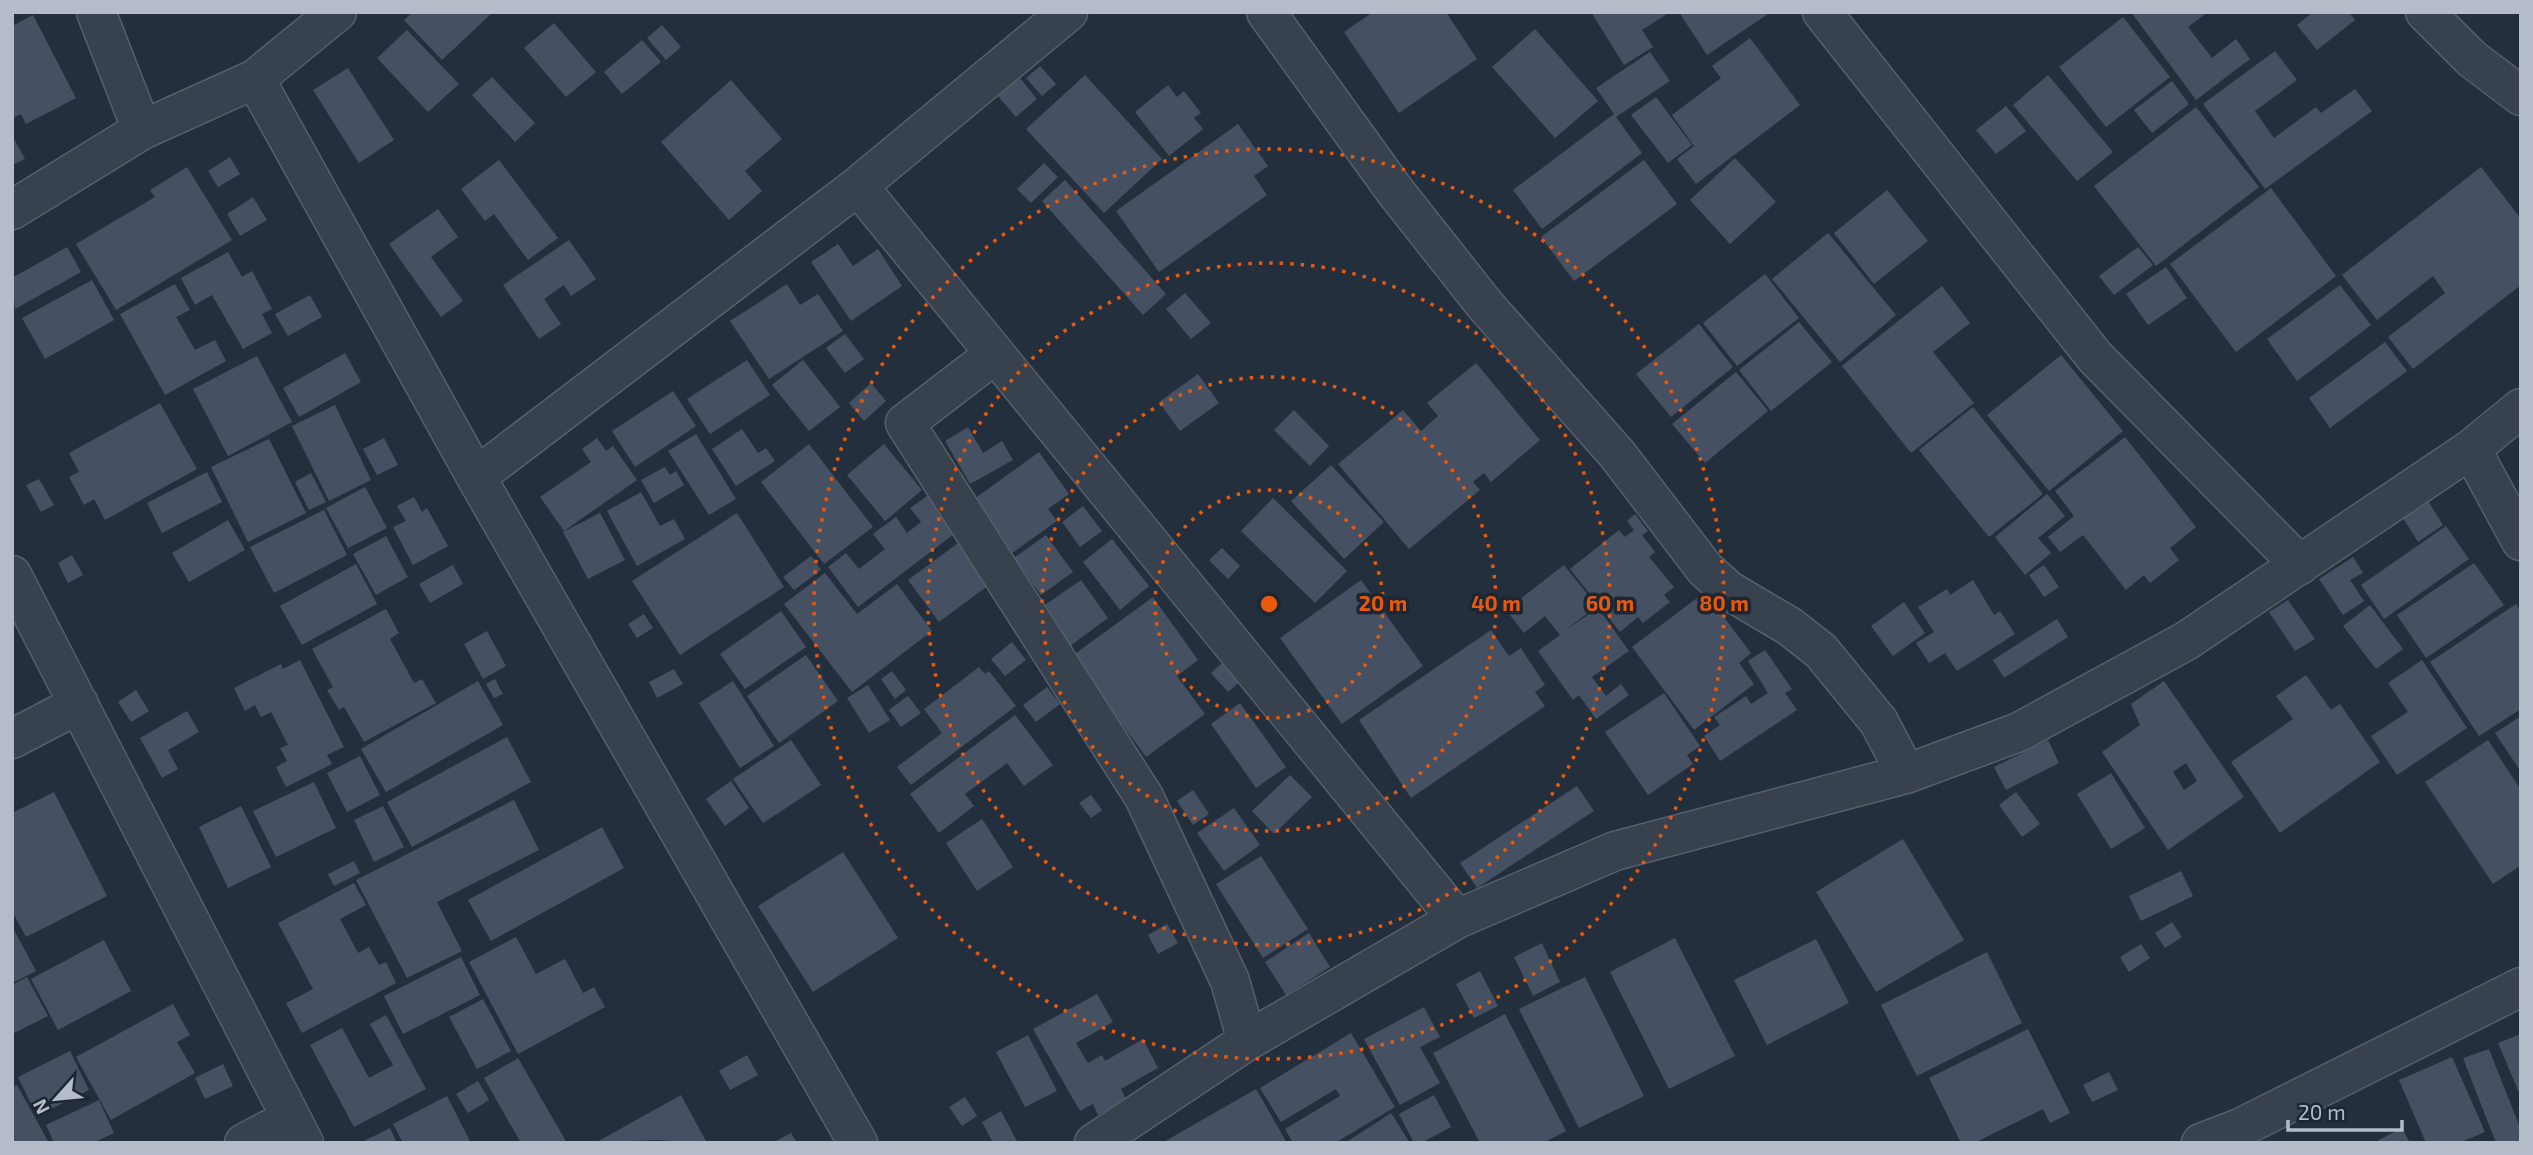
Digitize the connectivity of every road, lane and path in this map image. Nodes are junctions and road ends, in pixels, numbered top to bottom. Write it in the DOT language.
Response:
graph roads {
  1 [pos="96,12"];
  2 [pos="337,12"];
  3 [pos="1068,12"];
  4 [pos="1266,12"];
  5 [pos="1822,12"];
  6 [pos="2425,12"];
  7 [pos="255,79"];
  8 [pos="2521,96"];
  9 [pos="142,130"];
  10 [pos="858,186"];
  11 [pos="12,210"];
  12 [pos="995,354"];
  13 [pos="2521,408"];
  14 [pos="2472,450"];
  15 [pos="476,477"];
  16 [pos="2521,541"];
  17 [pos="2300,565"];
  18 [pos="12,575"];
  19 [pos="79,704"];
  20 [pos="12,739"];
  21 [pos="1906,774"];
  22 [pos="1457,919"];
  23 [pos="2521,987"];
  24 [pos="1247,1041"];
  25 [pos="298,1131"];
  26 [pos="244,1143"];
  27 [pos="858,1143"];
  28 [pos="1094,1143"];
  29 [pos="2201,1143"];
  1 -- 9 [label="street"];
  2 -- 7 [label="street"];
  3 -- 10 [label="street"];
  4 -- 21 [label="street"];
  5 -- 17 [label="street"];
  6 -- 8 [label="street"];
  7 -- 9 [label="street"];
  7 -- 15 [label="street"];
  9 -- 11 [label="street"];
  10 -- 12 [label="street"];
  10 -- 15 [label="street"];
  12 -- 22 [label="street"];
  12 -- 24 [label="street"];
  13 -- 14 [label="street"];
  14 -- 16 [label="street"];
  14 -- 17 [label="street"];
  15 -- 27 [label="street"];
  17 -- 21 [label="street"];
  18 -- 19 [label="street"];
  19 -- 20 [label="street"];
  19 -- 25 [label="street"];
  21 -- 22 [label="street"];
  22 -- 24 [label="street"];
  23 -- 29 [label="street"];
  24 -- 28 [label="street"];
  25 -- 26 [label="street"];
}
